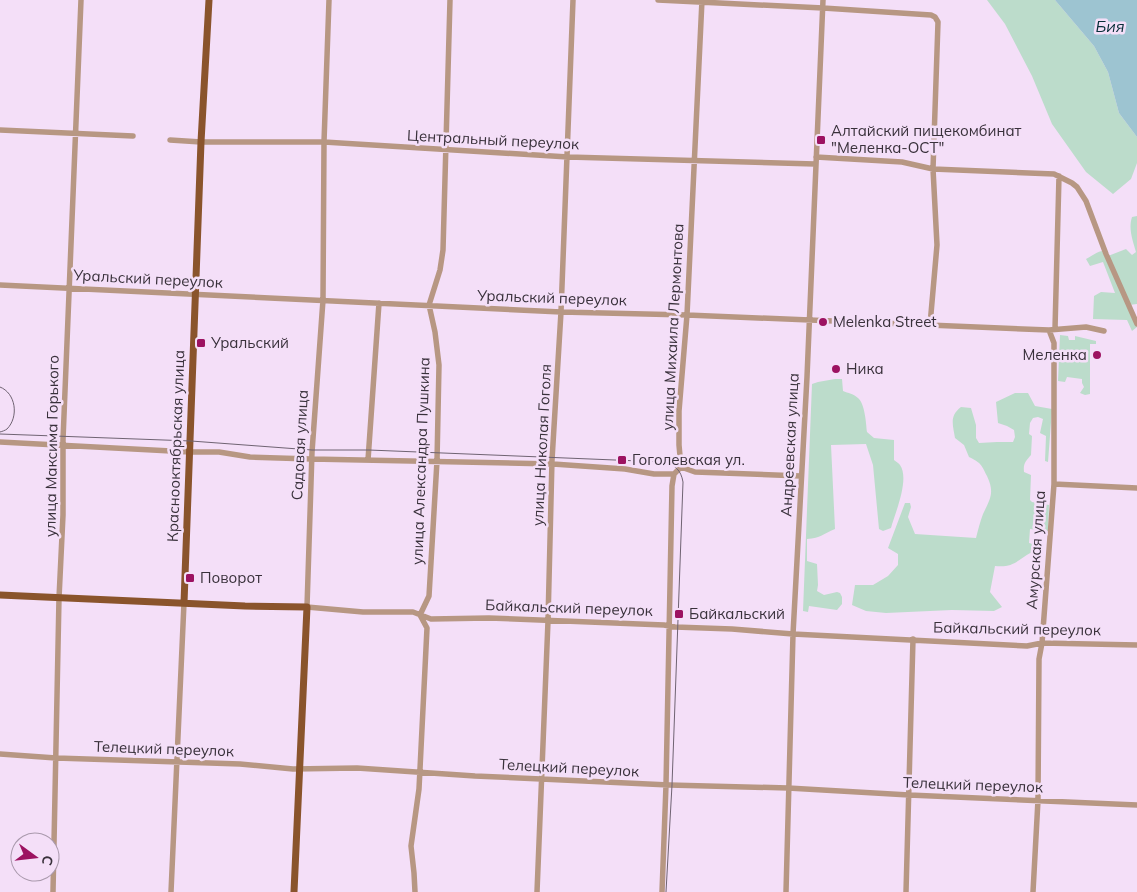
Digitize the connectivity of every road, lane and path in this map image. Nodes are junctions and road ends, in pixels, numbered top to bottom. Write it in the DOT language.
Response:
graph roads {
  1 [pos="81,0"];
  2 [pos="209,0"];
  3 [pos="329,0"];
  4 [pos="450,0"];
  5 [pos="573,0"];
  6 [pos="658,0"];
  7 [pos="823,0"];
  8 [pos="702,1"];
  9 [pos="822,8"];
  10 [pos="0,130"];
  11 [pos="76,134"];
  12 [pos="133,136"];
  13 [pos="170,140"];
  14 [pos="201,142"];
  15 [pos="324,142"];
  16 [pos="446,149"];
  17 [pos="568,157"];
  18 [pos="816,157"];
  19 [pos="694,162"];
  20 [pos="816,164"];
  21 [pos="933,169"];
  22 [pos="1060,176"];
  23 [pos="0,285"];
  24 [pos="69,288"];
  25 [pos="195,294"];
  26 [pos="323,300"];
  27 [pos="379,303"];
  28 [pos="429,305"];
  29 [pos="561,312"];
  30 [pos="687,316"];
  31 [pos="809,321"];
  32 [pos="1137,324"];
  33 [pos="930,325"];
  34 [pos="1052,329"];
  35 [pos="1104,331"];
  36 [pos="0,442"];
  37 [pos="63,445"];
  38 [pos="190,452"];
  39 [pos="311,460"];
  40 [pos="368,460"];
  41 [pos="437,461"];
  42 [pos="552,464"];
  43 [pos="681,467"];
  44 [pos="674,474"];
  45 [pos="801,476"];
  46 [pos="1054,484"];
  47 [pos="1137,488"];
  48 [pos="0,595"];
  49 [pos="59,598"];
  50 [pos="184,603"];
  51 [pos="307,606"];
  52 [pos="420,615"];
  53 [pos="548,621"];
  54 [pos="670,627"];
  55 [pos="793,634"];
  56 [pos="914,640"];
  57 [pos="1042,643"];
  58 [pos="1137,644"];
  59 [pos="0,754"];
  60 [pos="56,758"];
  61 [pos="178,762"];
  62 [pos="300,768"];
  63 [pos="420,772"];
  64 [pos="541,779"];
  65 [pos="666,784"];
  66 [pos="788,788"];
  67 [pos="909,795"];
  68 [pos="1038,800"];
  69 [pos="1137,804"];
  70 [pos="53,892"];
  71 [pos="171,892"];
  72 [pos="294,892"];
  73 [pos="415,892"];
  74 [pos="537,892"];
  75 [pos="662,892"];
  76 [pos="786,892"];
  77 [pos="906,892"];
  78 [pos="1033,892"];
  1 -- 11 [label="street, улица Максима Горького"];
  2 -- 14 [label="main road, Краснооктябрьская улица"];
  3 -- 15 [label="street, Садовая улица"];
  4 -- 16 [label="street, улица Александра Пушкина"];
  5 -- 17 [label="street, улица Николая Гоголя"];
  6 -- 8 [label="street"];
  7 -- 9 [label="street, Андреевская улица"];
  8 -- 9 [label="street"];
  8 -- 19 [label="street, улица Михаила Лермонтова"];
  9 -- 18 [label="street, Андреевская улица"];
  9 -- 21 [label="street"];
  10 -- 11 [label="street"];
  11 -- 12 [label="street"];
  11 -- 24 [label="street, улица Максима Горького"];
  13 -- 14 [label="street, Центральный переулок"];
  14 -- 15 [label="street, Центральный переулок"];
  14 -- 25 [label="main road, Краснооктябрьская улица"];
  15 -- 16 [label="street, Центральный переулок"];
  15 -- 26 [label="street, Садовая улица"];
  16 -- 17 [label="street, Центральный переулок"];
  16 -- 28 [label="street, улица Александра Пушкина"];
  17 -- 19 [label="street, Центральный переулок"];
  17 -- 29 [label="street, улица Николая Гоголя"];
  18 -- 20 [label="street, Андреевская улица"];
  18 -- 21 [label="street"];
  19 -- 20 [label="street, Центральный переулок"];
  19 -- 30 [label="street, улица Михаила Лермонтова"];
  20 -- 31 [label="street, Андреевская улица"];
  21 -- 22 [label="street"];
  21 -- 33 [label="street"];
  22 -- 32 [label="street"];
  22 -- 34 [label="street, Амурская улица"];
  23 -- 24 [label="street, Уральский переулок"];
  24 -- 25 [label="street, Уральский переулок"];
  24 -- 37 [label="street, улица Максима Горького"];
  25 -- 26 [label="street, Уральский переулок"];
  25 -- 38 [label="main road, Краснооктябрьская улица"];
  26 -- 27 [label="street, Уральский переулок"];
  26 -- 39 [label="street, Садовая улица"];
  27 -- 28 [label="street, Уральский переулок"];
  27 -- 40 [label="street"];
  28 -- 29 [label="street, Уральский переулок"];
  28 -- 41 [label="street, улица Александра Пушкина"];
  29 -- 30 [label="street, Уральский переулок"];
  29 -- 42 [label="street, улица Николая Гоголя"];
  30 -- 31 [label="street, Уральский переулок"];
  30 -- 43 [label="street, улица Михаила Лермонтова"];
  31 -- 33 [label="street, Уральский переулок"];
  31 -- 45 [label="street, Андреевская улица"];
  33 -- 34 [label="street, Уральский переулок"];
  34 -- 35 [label="street, Уральский переулок"];
  34 -- 46 [label="street, Амурская улица"];
  36 -- 37 [label="street"];
  37 -- 38 [label="street"];
  37 -- 49 [label="street, улица Максима Горького"];
  38 -- 39 [label="street"];
  38 -- 50 [label="main road, Краснооктябрьская улица"];
  39 -- 40 [label="street"];
  39 -- 51 [label="street, Садовая улица"];
  40 -- 41 [label="street"];
  41 -- 42 [label="street"];
  41 -- 52 [label="street, улица Александра Пушкина"];
  42 -- 44 [label="street"];
  42 -- 53 [label="street, улица Николая Гоголя"];
  43 -- 44 [label="street"];
  43 -- 45 [label="street"];
  44 -- 54 [label="street"];
  45 -- 55 [label="street, Андреевская улица"];
  46 -- 47 [label="street"];
  46 -- 57 [label="street, Амурская улица"];
  48 -- 49 [label="main road, Байкальский переулок"];
  49 -- 50 [label="main road, Байкальский переулок"];
  49 -- 60 [label="street, улица Максима Горького"];
  50 -- 51 [label="main road, Байкальский переулок"];
  50 -- 61 [label="street, Краснооктябрьская улица"];
  51 -- 52 [label="street, Байкальский переулок"];
  51 -- 62 [label="main road, Садовая улица"];
  52 -- 53 [label="street, Байкальский переулок"];
  52 -- 63 [label="street"];
  53 -- 54 [label="street, Байкальский переулок"];
  53 -- 64 [label="street, улица Николая Гоголя"];
  54 -- 55 [label="street, Байкальский переулок"];
  54 -- 65 [label="street"];
  55 -- 56 [label="street, Байкальский переулок"];
  55 -- 66 [label="street, Андреевская улица"];
  56 -- 57 [label="street, Байкальский переулок"];
  56 -- 67 [label="street"];
  57 -- 58 [label="street, Байкальский переулок"];
  57 -- 68 [label="street, Амурская улица"];
  59 -- 60 [label="street, Телецкий переулок"];
  60 -- 61 [label="street, Телецкий переулок"];
  60 -- 70 [label="street, улица Максима Горького"];
  61 -- 62 [label="street, Телецкий переулок"];
  61 -- 71 [label="street, Краснооктябрьская улица"];
  62 -- 63 [label="street, Телецкий переулок"];
  62 -- 72 [label="main road, Садовая улица"];
  63 -- 64 [label="street, Телецкий переулок"];
  63 -- 73 [label="street"];
  64 -- 65 [label="street, Телецкий переулок"];
  64 -- 74 [label="street, улица Николая Гоголя"];
  65 -- 66 [label="street, Телецкий переулок"];
  65 -- 75 [label="street"];
  66 -- 67 [label="street, Телецкий переулок"];
  66 -- 76 [label="street, Андреевская улица"];
  67 -- 68 [label="street, Телецкий переулок"];
  67 -- 77 [label="street"];
  68 -- 69 [label="street, Телецкий переулок"];
  68 -- 78 [label="street, Амурская улица"];
}
